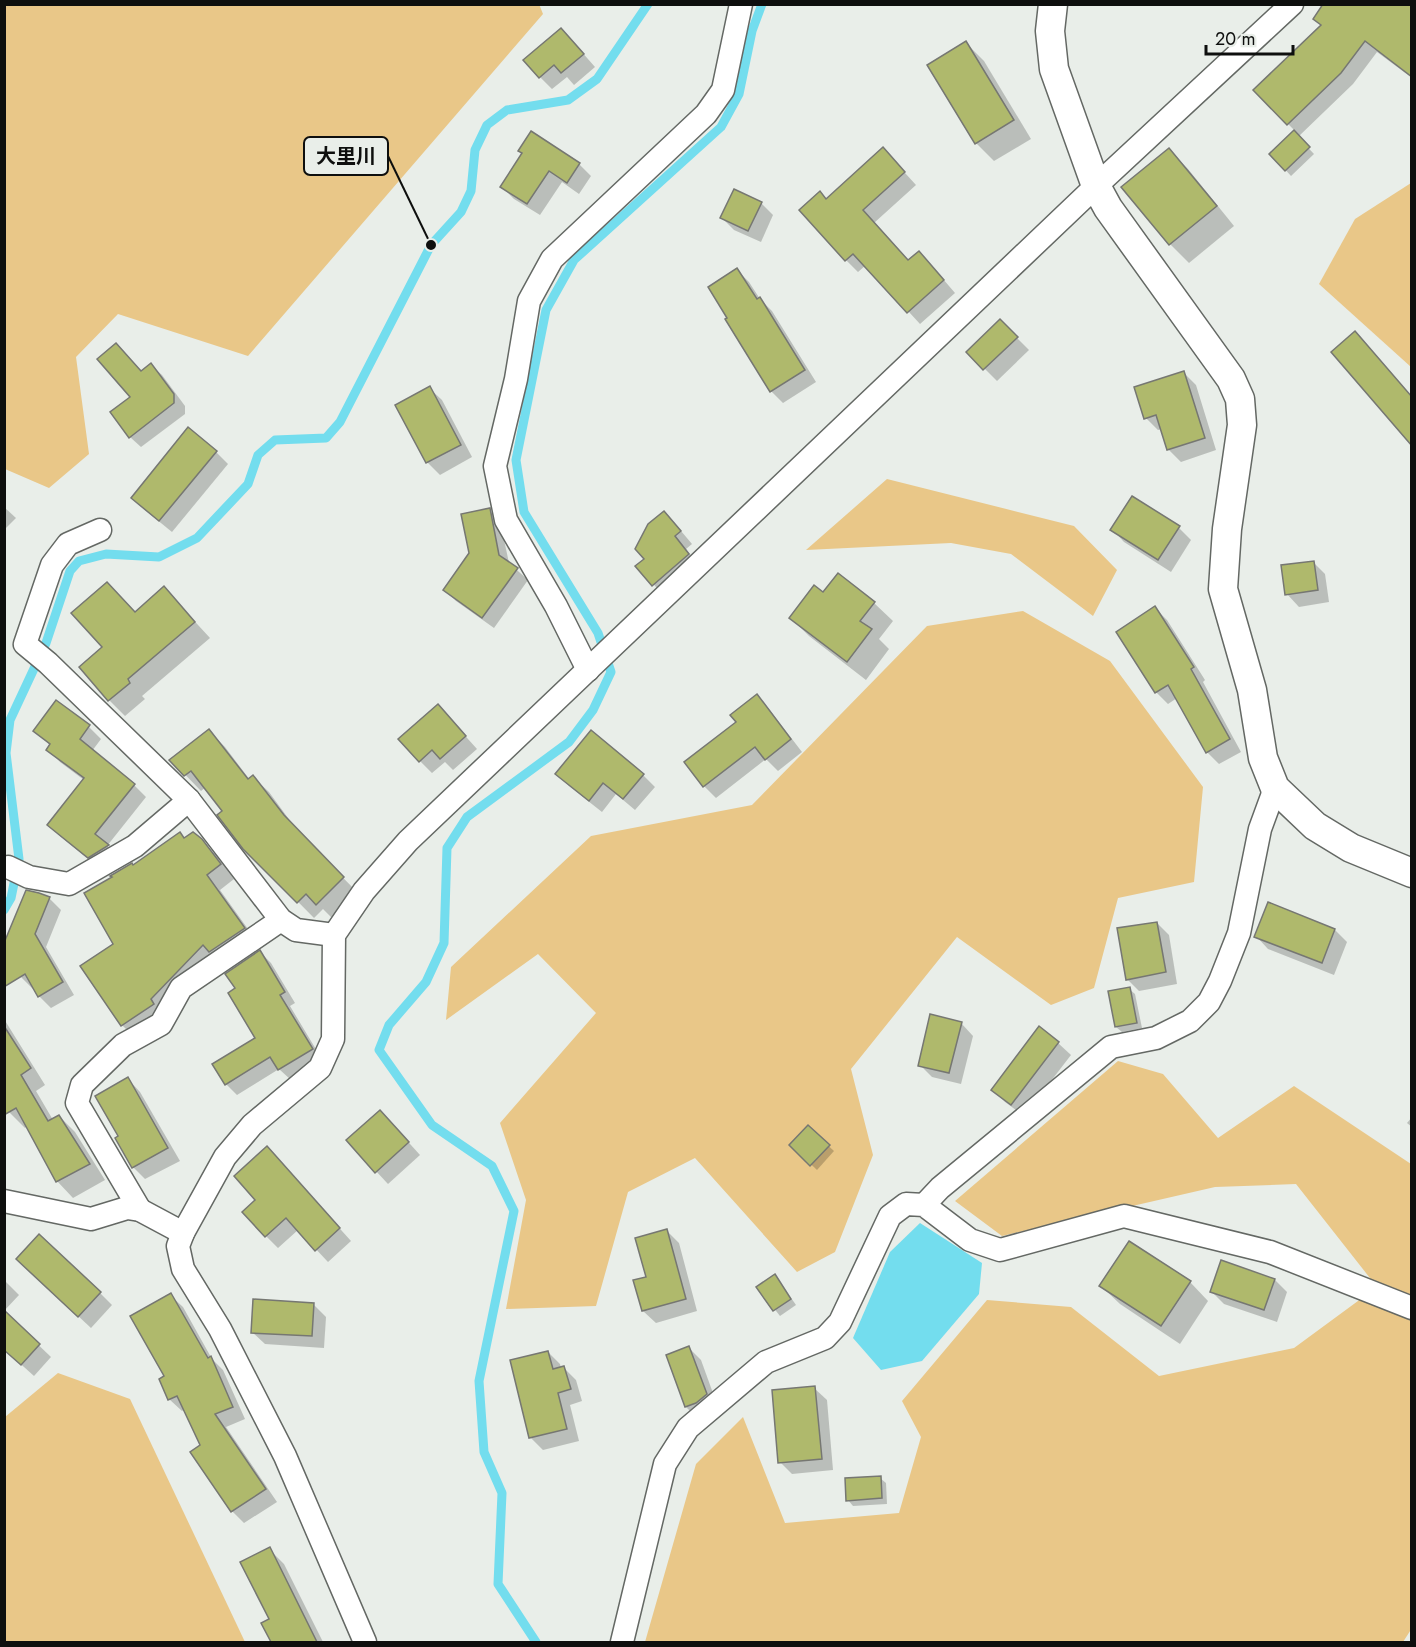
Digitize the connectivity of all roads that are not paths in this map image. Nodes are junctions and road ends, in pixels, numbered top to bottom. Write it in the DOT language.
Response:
graph roads {
  1 [pos="741,4"];
  2 [pos="1053,4"];
  3 [pos="1292,4"];
  4 [pos="1096,186"];
  5 [pos="100,530"];
  6 [pos="588,670"];
  7 [pos="1275,788"];
  8 [pos="189,800"];
  9 [pos="9,867"];
  10 [pos="1412,873"];
  11 [pos="281,920"];
  12 [pos="334,935"];
  13 [pos="4,1201"];
  14 [pos="924,1205"];
  15 [pos="141,1210"];
  16 [pos="183,1233"];
  17 [pos="1412,1308"];
  18 [pos="365,1642"];
  19 [pos="622,1642"];
  1 -- 6 [label="street"];
  2 -- 4 [label="street"];
  3 -- 4 [label="street"];
  4 -- 6 [label="street"];
  4 -- 7 [label="street"];
  5 -- 8 [label="street"];
  6 -- 12 [label="street"];
  7 -- 10 [label="street"];
  7 -- 14 [label="street"];
  8 -- 9 [label="street"];
  8 -- 11 [label="street"];
  11 -- 12 [label="street"];
  11 -- 15 [label="street"];
  12 -- 16 [label="street"];
  13 -- 15 [label="street"];
  14 -- 17 [label="street"];
  14 -- 19 [label="street"];
  15 -- 16 [label="street"];
  16 -- 18 [label="street"];
}
